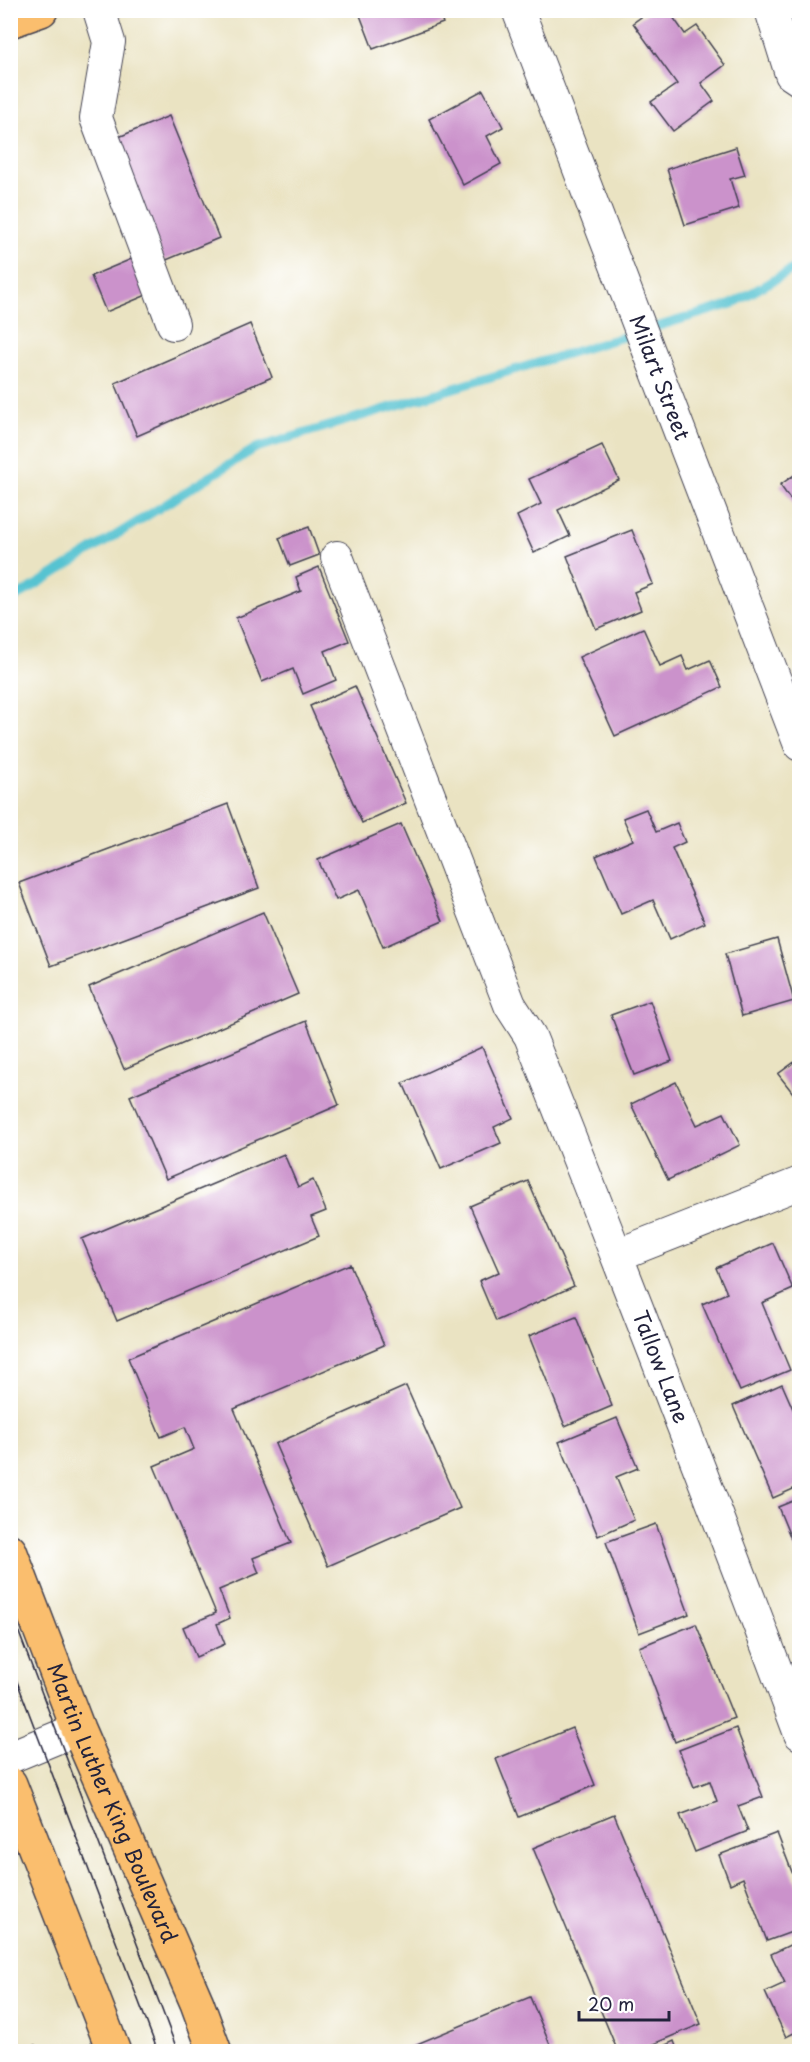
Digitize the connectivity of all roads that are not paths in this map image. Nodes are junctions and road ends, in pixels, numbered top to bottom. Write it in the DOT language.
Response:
graph roads {
  1 [pos="41,10"];
  2 [pos="99,10"];
  3 [pos="518,10"];
  4 [pos="771,10"];
  5 [pos="10,21"];
  6 [pos="800,80"];
  7 [pos="173,324"];
  8 [pos="337,558"];
  9 [pos="800,745"];
  10 [pos="800,1183"];
  11 [pos="616,1255"];
  12 [pos="10,1551"];
  13 [pos="78,1729"];
  14 [pos="800,1734"];
  15 [pos="10,1757"];
  16 [pos="10,1784"];
  17 [pos="114,2052"];
  18 [pos="215,2052"];
  1 -- 5 [label="main road"];
  2 -- 7 [label="street"];
  3 -- 9 [label="street, Milart Street"];
  4 -- 6 [label="street"];
  8 -- 11 [label="street, Tallow Lane"];
  10 -- 11 [label="street"];
  11 -- 14 [label="street, Tallow Lane"];
  12 -- 13 [label="main road, Martin Luther King Boulevard"];
  13 -- 15 [label="street"];
  13 -- 18 [label="main road, Martin Luther King Boulevard"];
  16 -- 17 [label="main road"];
}
